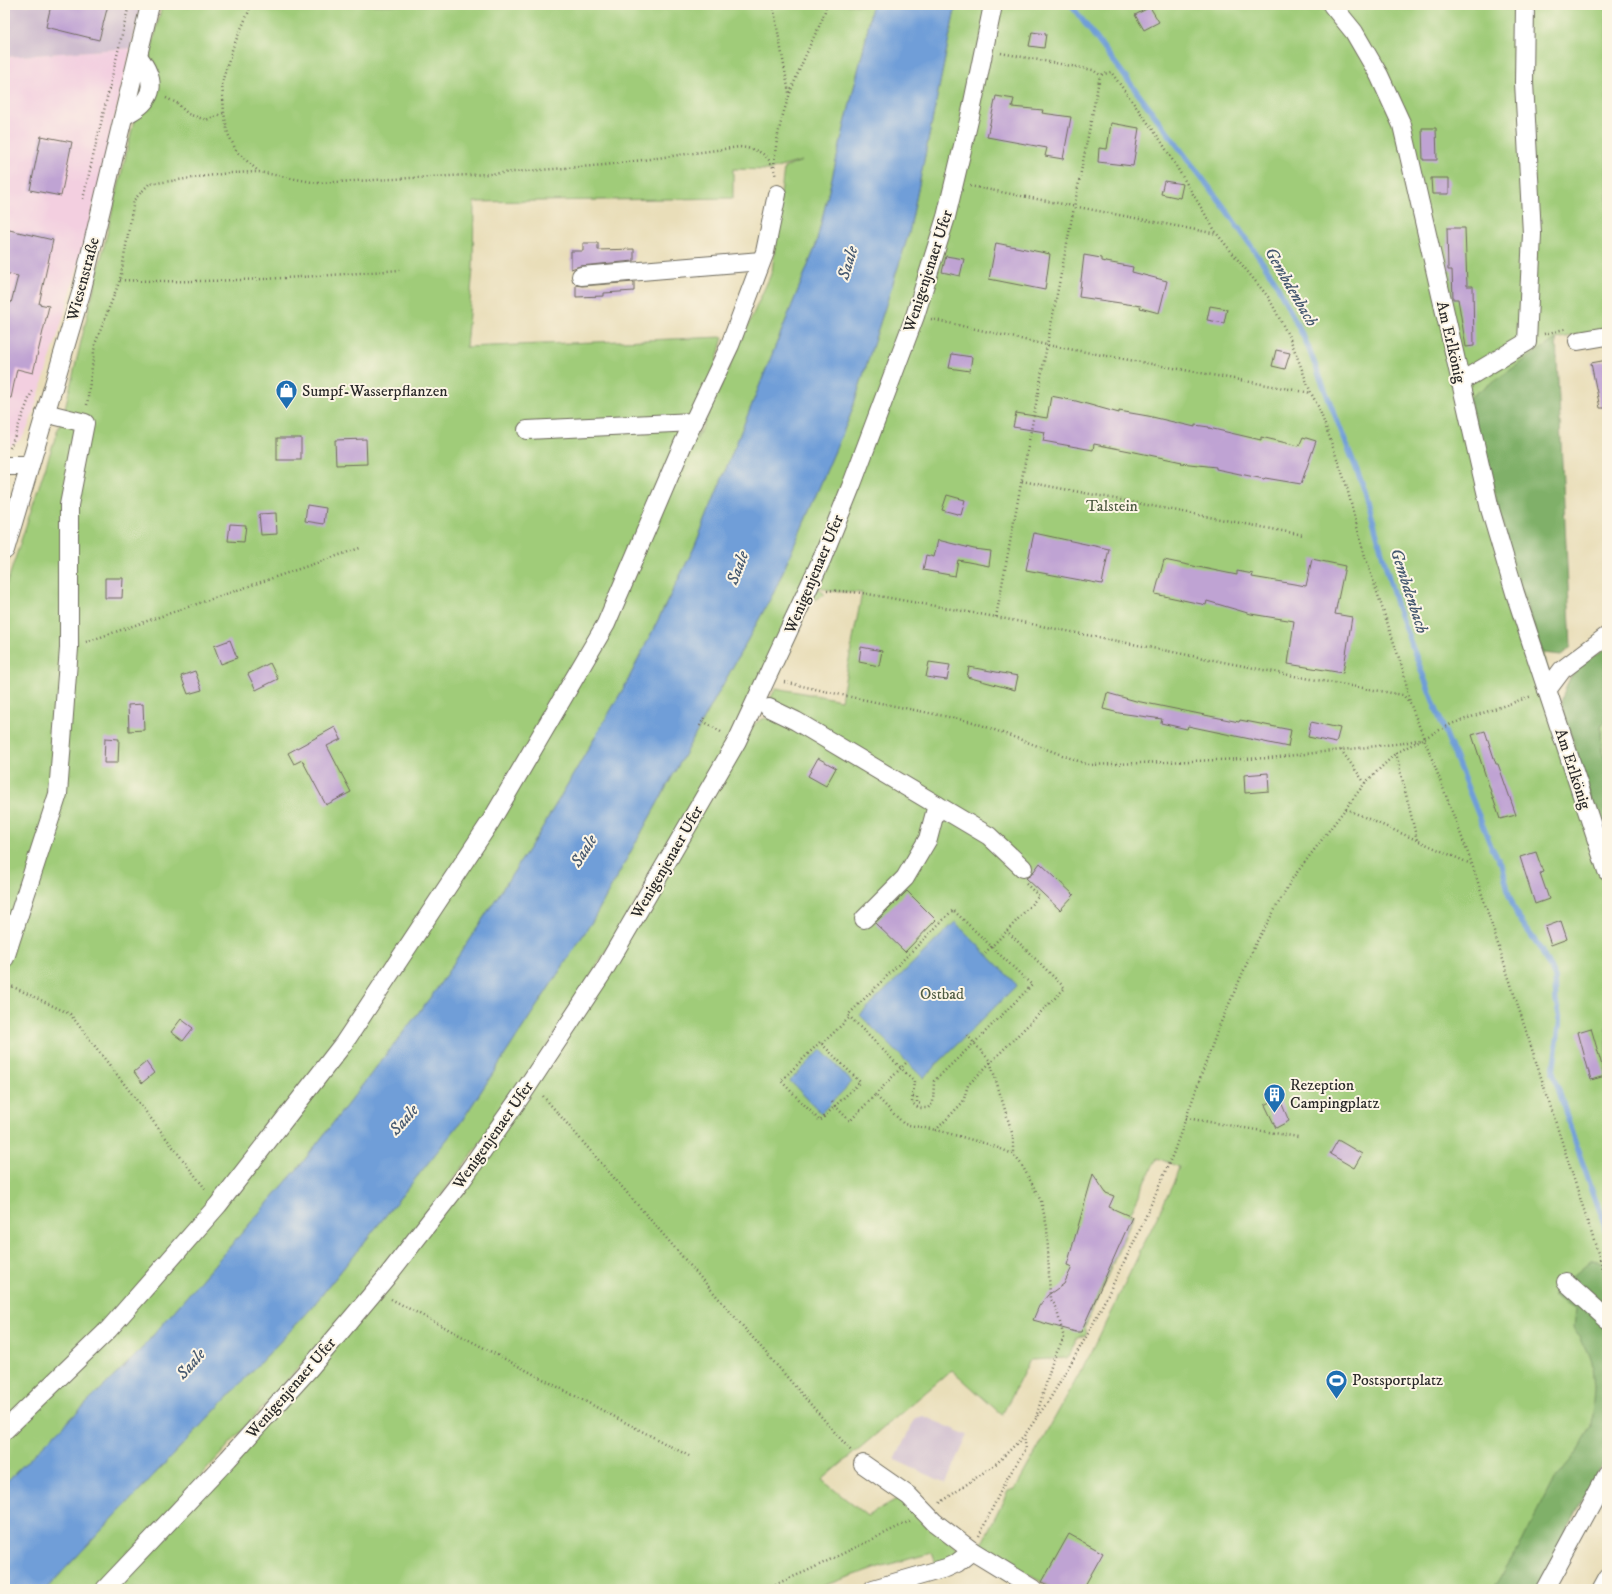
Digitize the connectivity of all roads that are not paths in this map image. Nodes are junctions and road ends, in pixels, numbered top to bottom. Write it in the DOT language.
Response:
graph roads {
  1 [pos="150,5"];
  2 [pos="993,5"];
  3 [pos="1332,5"];
  4 [pos="1525,5"];
  5 [pos="138,56"];
  6 [pos="124,116"];
  7 [pos="777,194"];
  8 [pos="761,261"];
  9 [pos="581,276"];
  10 [pos="1607,336"];
  11 [pos="1578,341"];
  12 [pos="1460,382"];
  13 [pos="45,413"];
  14 [pos="694,422"];
  15 [pos="527,430"];
  16 [pos="7,459"];
  17 [pos="29,466"];
  18 [pos="5,550"];
  19 [pos="1607,636"];
  20 [pos="1547,690"];
  21 [pos="769,708"];
  22 [pos="937,805"];
  23 [pos="1023,868"];
  24 [pos="1607,871"];
  25 [pos="864,919"];
  26 [pos="5,958"];
  27 [pos="1566,1282"];
  28 [pos="1607,1319"];
  29 [pos="5,1430"];
  30 [pos="863,1464"];
  31 [pos="1607,1475"];
  32 [pos="972,1551"];
  33 [pos="1607,1578"];
  34 [pos="105,1589"];
  35 [pos="873,1589"];
  36 [pos="1034,1589"];
  37 [pos="1545,1589"];
  38 [pos="1601,1589"];
  1 -- 5 [label="street, Wiesenstraße"];
  2 -- 34 [label="street, Wenigenjenaer Ufer"];
  3 -- 12 [label="street, Am Erlkönig"];
  4 -- 12 [label="street"];
  5 -- 6 [label="street, Wiesenstraße"];
  5 -- 6 [label="street"];
  6 -- 13 [label="street, Wiesenstraße"];
  7 -- 8 [label="street"];
  8 -- 9 [label="street"];
  8 -- 14 [label="street"];
  10 -- 11 [label="street"];
  12 -- 20 [label="street, Am Erlkönig"];
  13 -- 17 [label="street, Wiesenstraße"];
  13 -- 26 [label="street"];
  14 -- 15 [label="street"];
  14 -- 29 [label="street"];
  16 -- 17 [label="street"];
  17 -- 18 [label="street, Wiesenstraße"];
  19 -- 20 [label="street"];
  20 -- 24 [label="street, Am Erlkönig"];
  21 -- 22 [label="street"];
  22 -- 23 [label="street"];
  22 -- 25 [label="street"];
  27 -- 28 [label="street"];
  30 -- 32 [label="street"];
  31 -- 37 [label="street"];
  32 -- 35 [label="street"];
  32 -- 36 [label="street"];
  33 -- 38 [label="street"];
}
